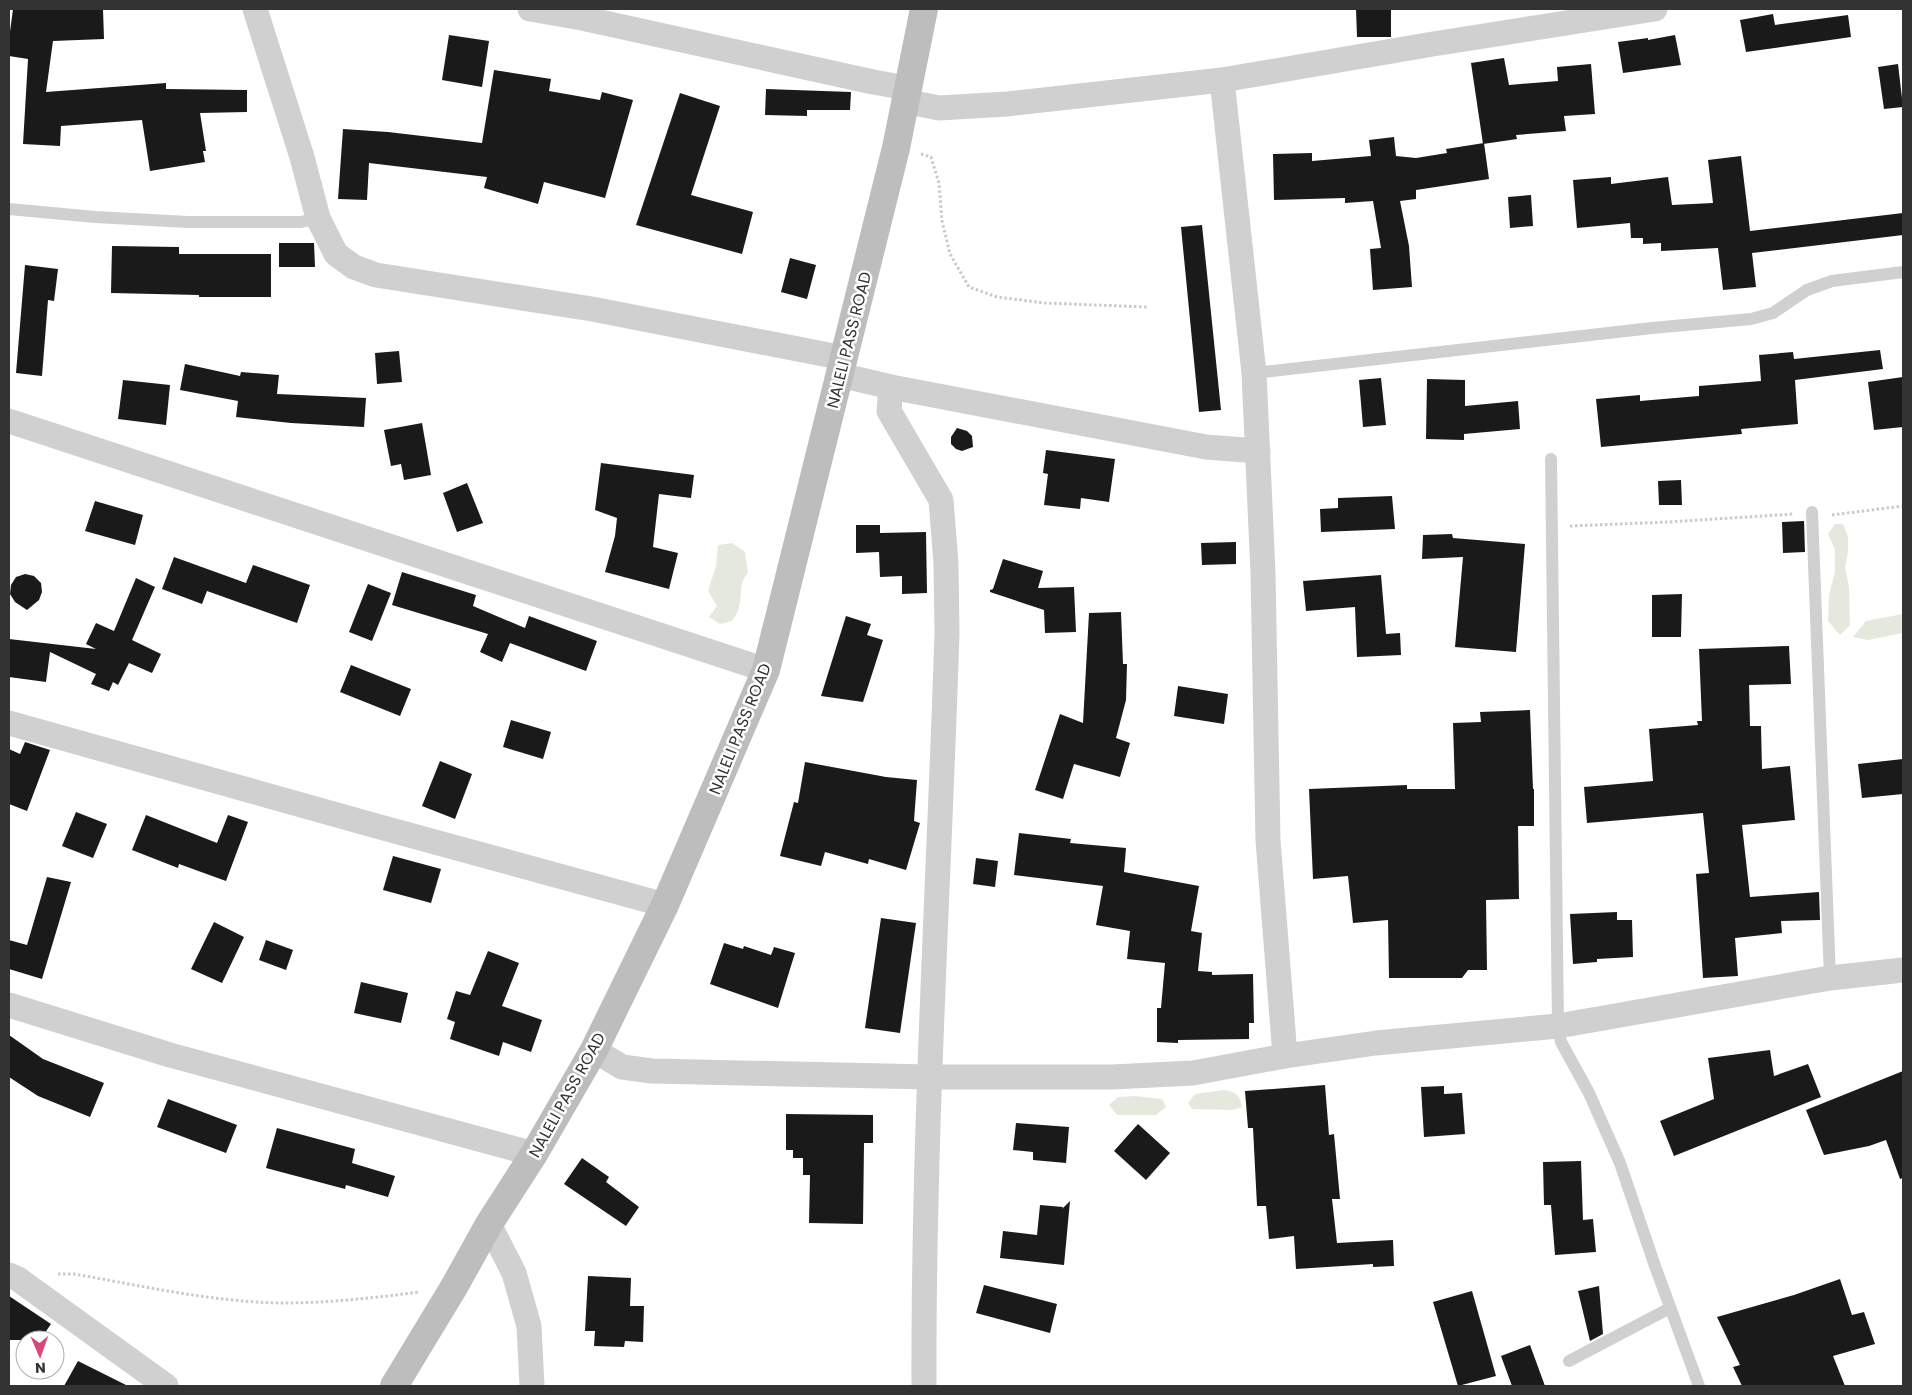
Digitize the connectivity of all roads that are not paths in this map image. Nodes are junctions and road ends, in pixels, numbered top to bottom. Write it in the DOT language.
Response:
graph roads {
  1 [pos="255,9"];
  2 [pos="530,9"];
  3 [pos="924,9"];
  4 [pos="1655,9"];
  5 [pos="1222,80"];
  6 [pos="906,94"];
  7 [pos="9,209"];
  8 [pos="318,218"];
  9 [pos="1903,272"];
  10 [pos="842,366"];
  11 [pos="1254,373"];
  12 [pos="891,387"];
  13 [pos="9,421"];
  14 [pos="1258,451"];
  15 [pos="1551,459"];
  16 [pos="1812,512"];
  17 [pos="766,670"];
  18 [pos="9,723"];
  19 [pos="665,905"];
  20 [pos="1903,970"];
  21 [pos="1830,978"];
  22 [pos="9,1005"];
  23 [pos="1558,1026"];
  24 [pos="594,1050"];
  25 [pos="1285,1056"];
  26 [pos="930,1077"];
  27 [pos="534,1154"];
  28 [pos="490,1224"];
  29 [pos="9,1276"];
  30 [pos="1670,1308"];
  31 [pos="1569,1361"];
  32 [pos="166,1386"];
  33 [pos="394,1386"];
  34 [pos="532,1386"];
  35 [pos="924,1386"];
  36 [pos="1699,1386"];
  1 -- 8 [label="street"];
  2 -- 6 [label="street"];
  3 -- 6 [label="main road, NALELI PASS ROAD"];
  4 -- 5 [label="street"];
  5 -- 6 [label="street"];
  5 -- 11 [label="street"];
  6 -- 10 [label="main road, NALELI PASS ROAD"];
  7 -- 8 [label="lane"];
  8 -- 10 [label="street"];
  9 -- 11 [label="lane"];
  10 -- 12 [label="street"];
  10 -- 17 [label="main road, NALELI PASS ROAD"];
  11 -- 14 [label="street"];
  12 -- 14 [label="street"];
  12 -- 26 [label="street"];
  13 -- 17 [label="street"];
  14 -- 25 [label="street"];
  15 -- 23 [label="lane"];
  16 -- 21 [label="lane"];
  17 -- 19 [label="main road, NALELI PASS ROAD"];
  18 -- 19 [label="street"];
  19 -- 24 [label="main road, NALELI PASS ROAD"];
  20 -- 21 [label="street"];
  21 -- 23 [label="street"];
  22 -- 27 [label="street"];
  23 -- 25 [label="street"];
  23 -- 30 [label="lane"];
  24 -- 26 [label="street"];
  24 -- 27 [label="main road, NALELI PASS ROAD"];
  25 -- 26 [label="street"];
  26 -- 35 [label="street"];
  27 -- 28 [label="main road, NALELI PASS ROAD"];
  28 -- 33 [label="main road, NALELI PASS ROAD"];
  28 -- 34 [label="street"];
  29 -- 32 [label="street"];
  30 -- 31 [label="lane"];
  30 -- 36 [label="lane"];
}
